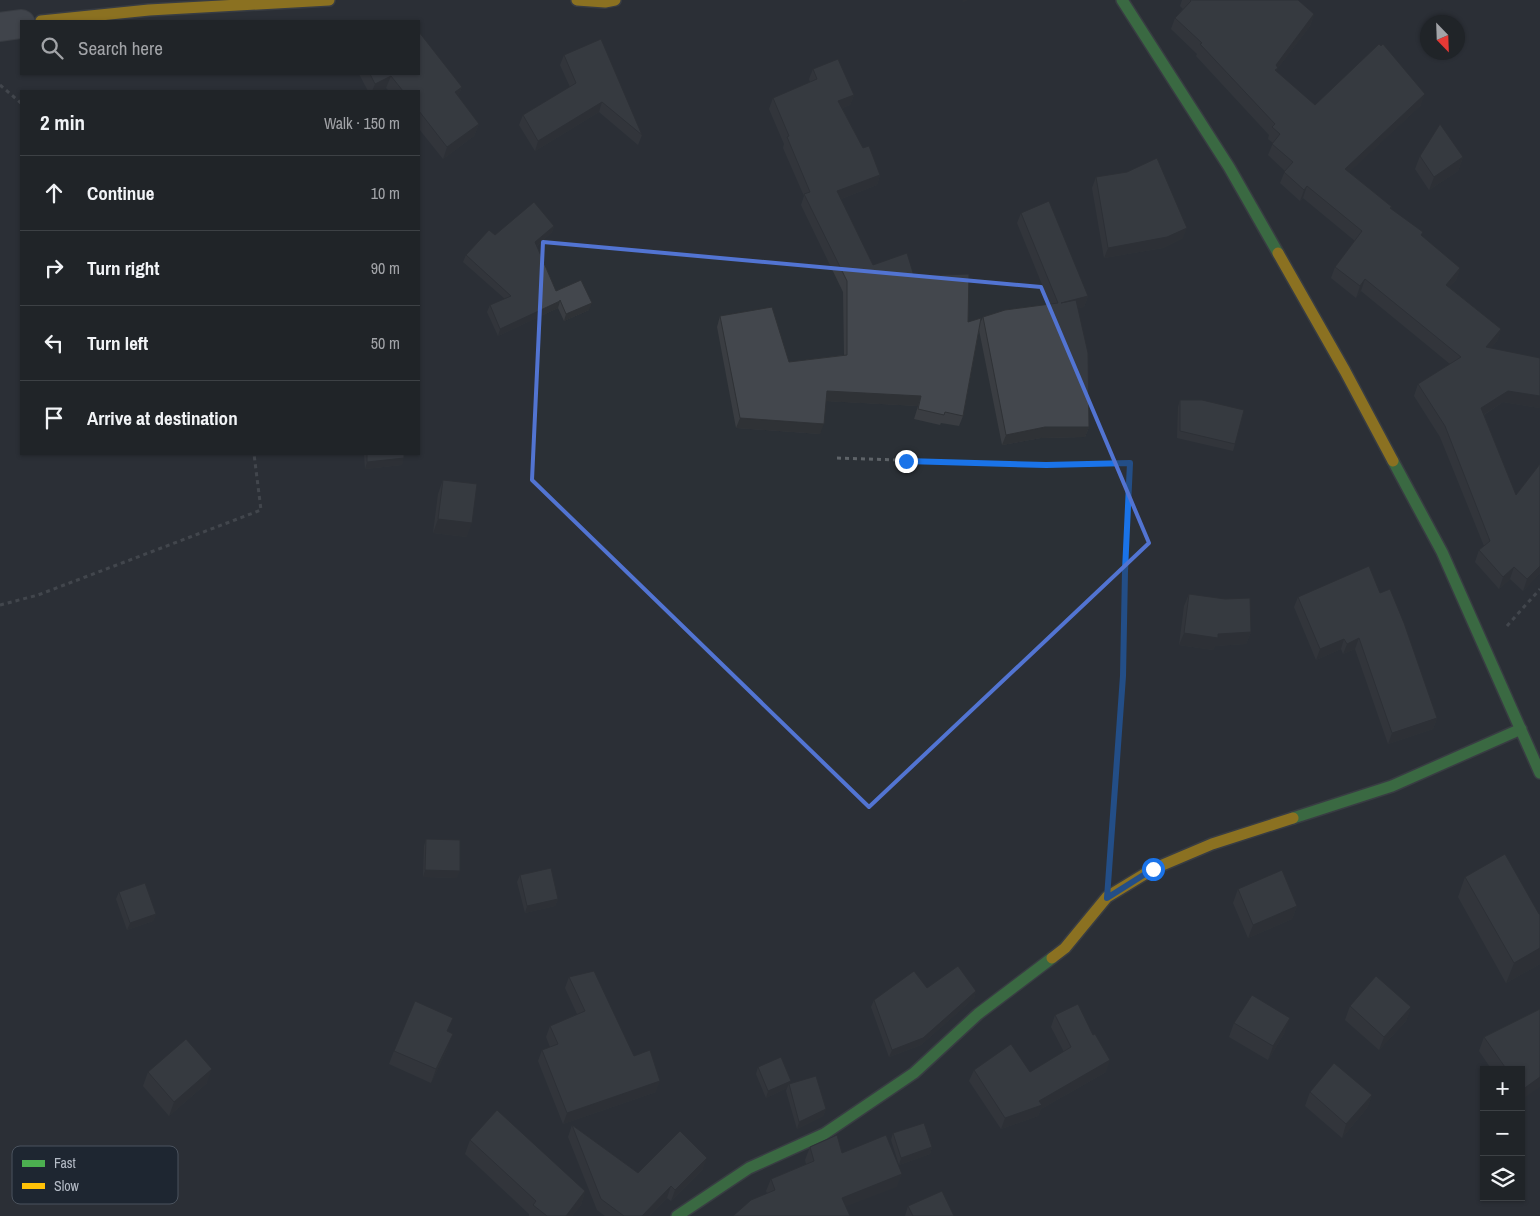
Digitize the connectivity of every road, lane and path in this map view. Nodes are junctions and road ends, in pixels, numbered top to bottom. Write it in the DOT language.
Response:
graph roads {
  1 [pos="329,0"];
  2 [pos="577,0"];
  3 [pos="615,0"];
  4 [pos="1122,0"];
  5 [pos="48,20"];
  6 [pos="20,24"];
  7 [pos="0,27"];
  8 [pos="0,85"];
  9 [pos="20,102"];
  10 [pos="254,455"];
  11 [pos="837,458"];
  12 [pos="1540,589"];
  13 [pos="0,605"];
  14 [pos="1486,651"];
  15 [pos="1521,729"];
  16 [pos="1540,772"];
  17 [pos="1107,898"];
  18 [pos="677,1216"];
  1 -- 5 [label="street"];
  2 -- 3 [label="street"];
  4 -- 14 [label="street"];
  6 -- 7 [label="street"];
  8 -- 9 [label="path"];
  10 -- 13 [label="path"];
  11 -- 17 [label="path"];
  12 -- 14 [label="path"];
  14 -- 15 [label="street"];
  15 -- 16 [label="street"];
  15 -- 17 [label="street"];
  17 -- 18 [label="street"];
}
